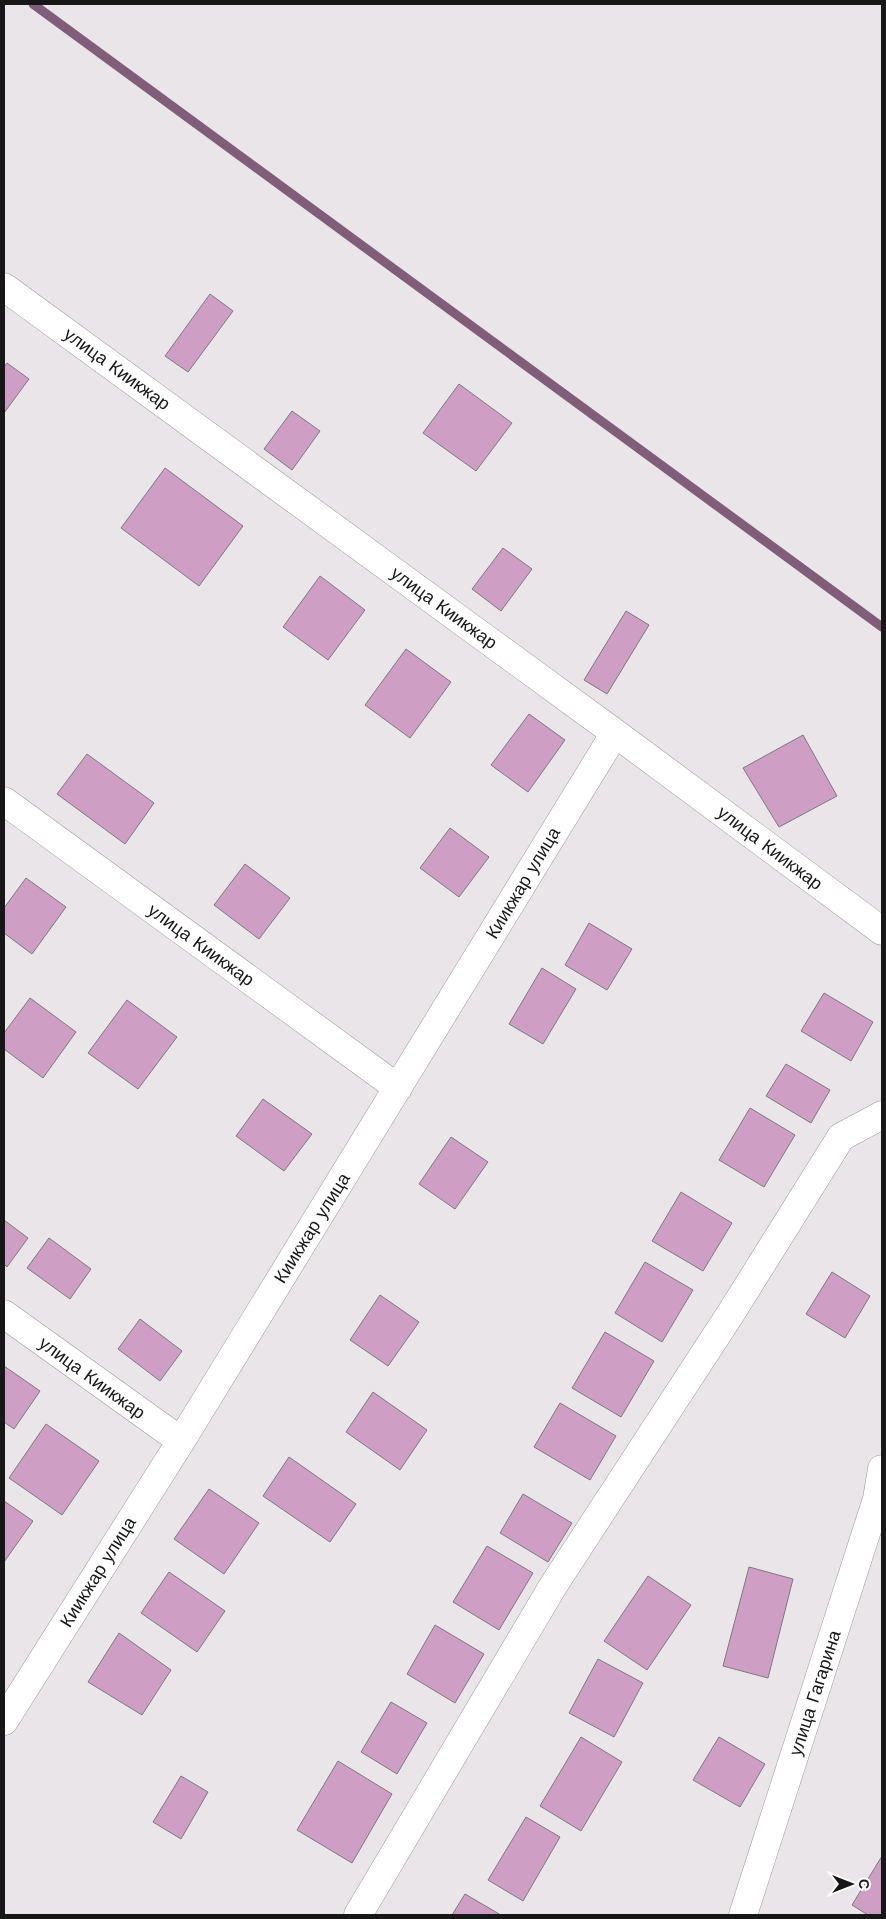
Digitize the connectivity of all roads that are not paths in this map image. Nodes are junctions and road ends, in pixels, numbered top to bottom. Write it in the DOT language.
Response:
graph roads {
  1 [pos="4,287"];
  2 [pos="615,733"];
  3 [pos="4,801"];
  4 [pos="882,931"];
  5 [pos="398,1088"];
  6 [pos="882,1115"];
  7 [pos="4,1314"];
  8 [pos="181,1441"];
  9 [pos="882,1469"];
  10 [pos="4,1721"];
  11 [pos="358,1915"];
  12 [pos="743,1915"];
  1 -- 2 [label="street, улица Киикжар"];
  2 -- 4 [label="street, улица Киикжар"];
  2 -- 5 [label="street, Киикжар улица"];
  3 -- 5 [label="street, улица Киикжар"];
  5 -- 8 [label="street, Киикжар улица"];
  6 -- 11 [label="street"];
  7 -- 8 [label="street, улица Киикжар"];
  8 -- 10 [label="street, Киикжар улица"];
  9 -- 12 [label="street, улица Гагарина"];
}
